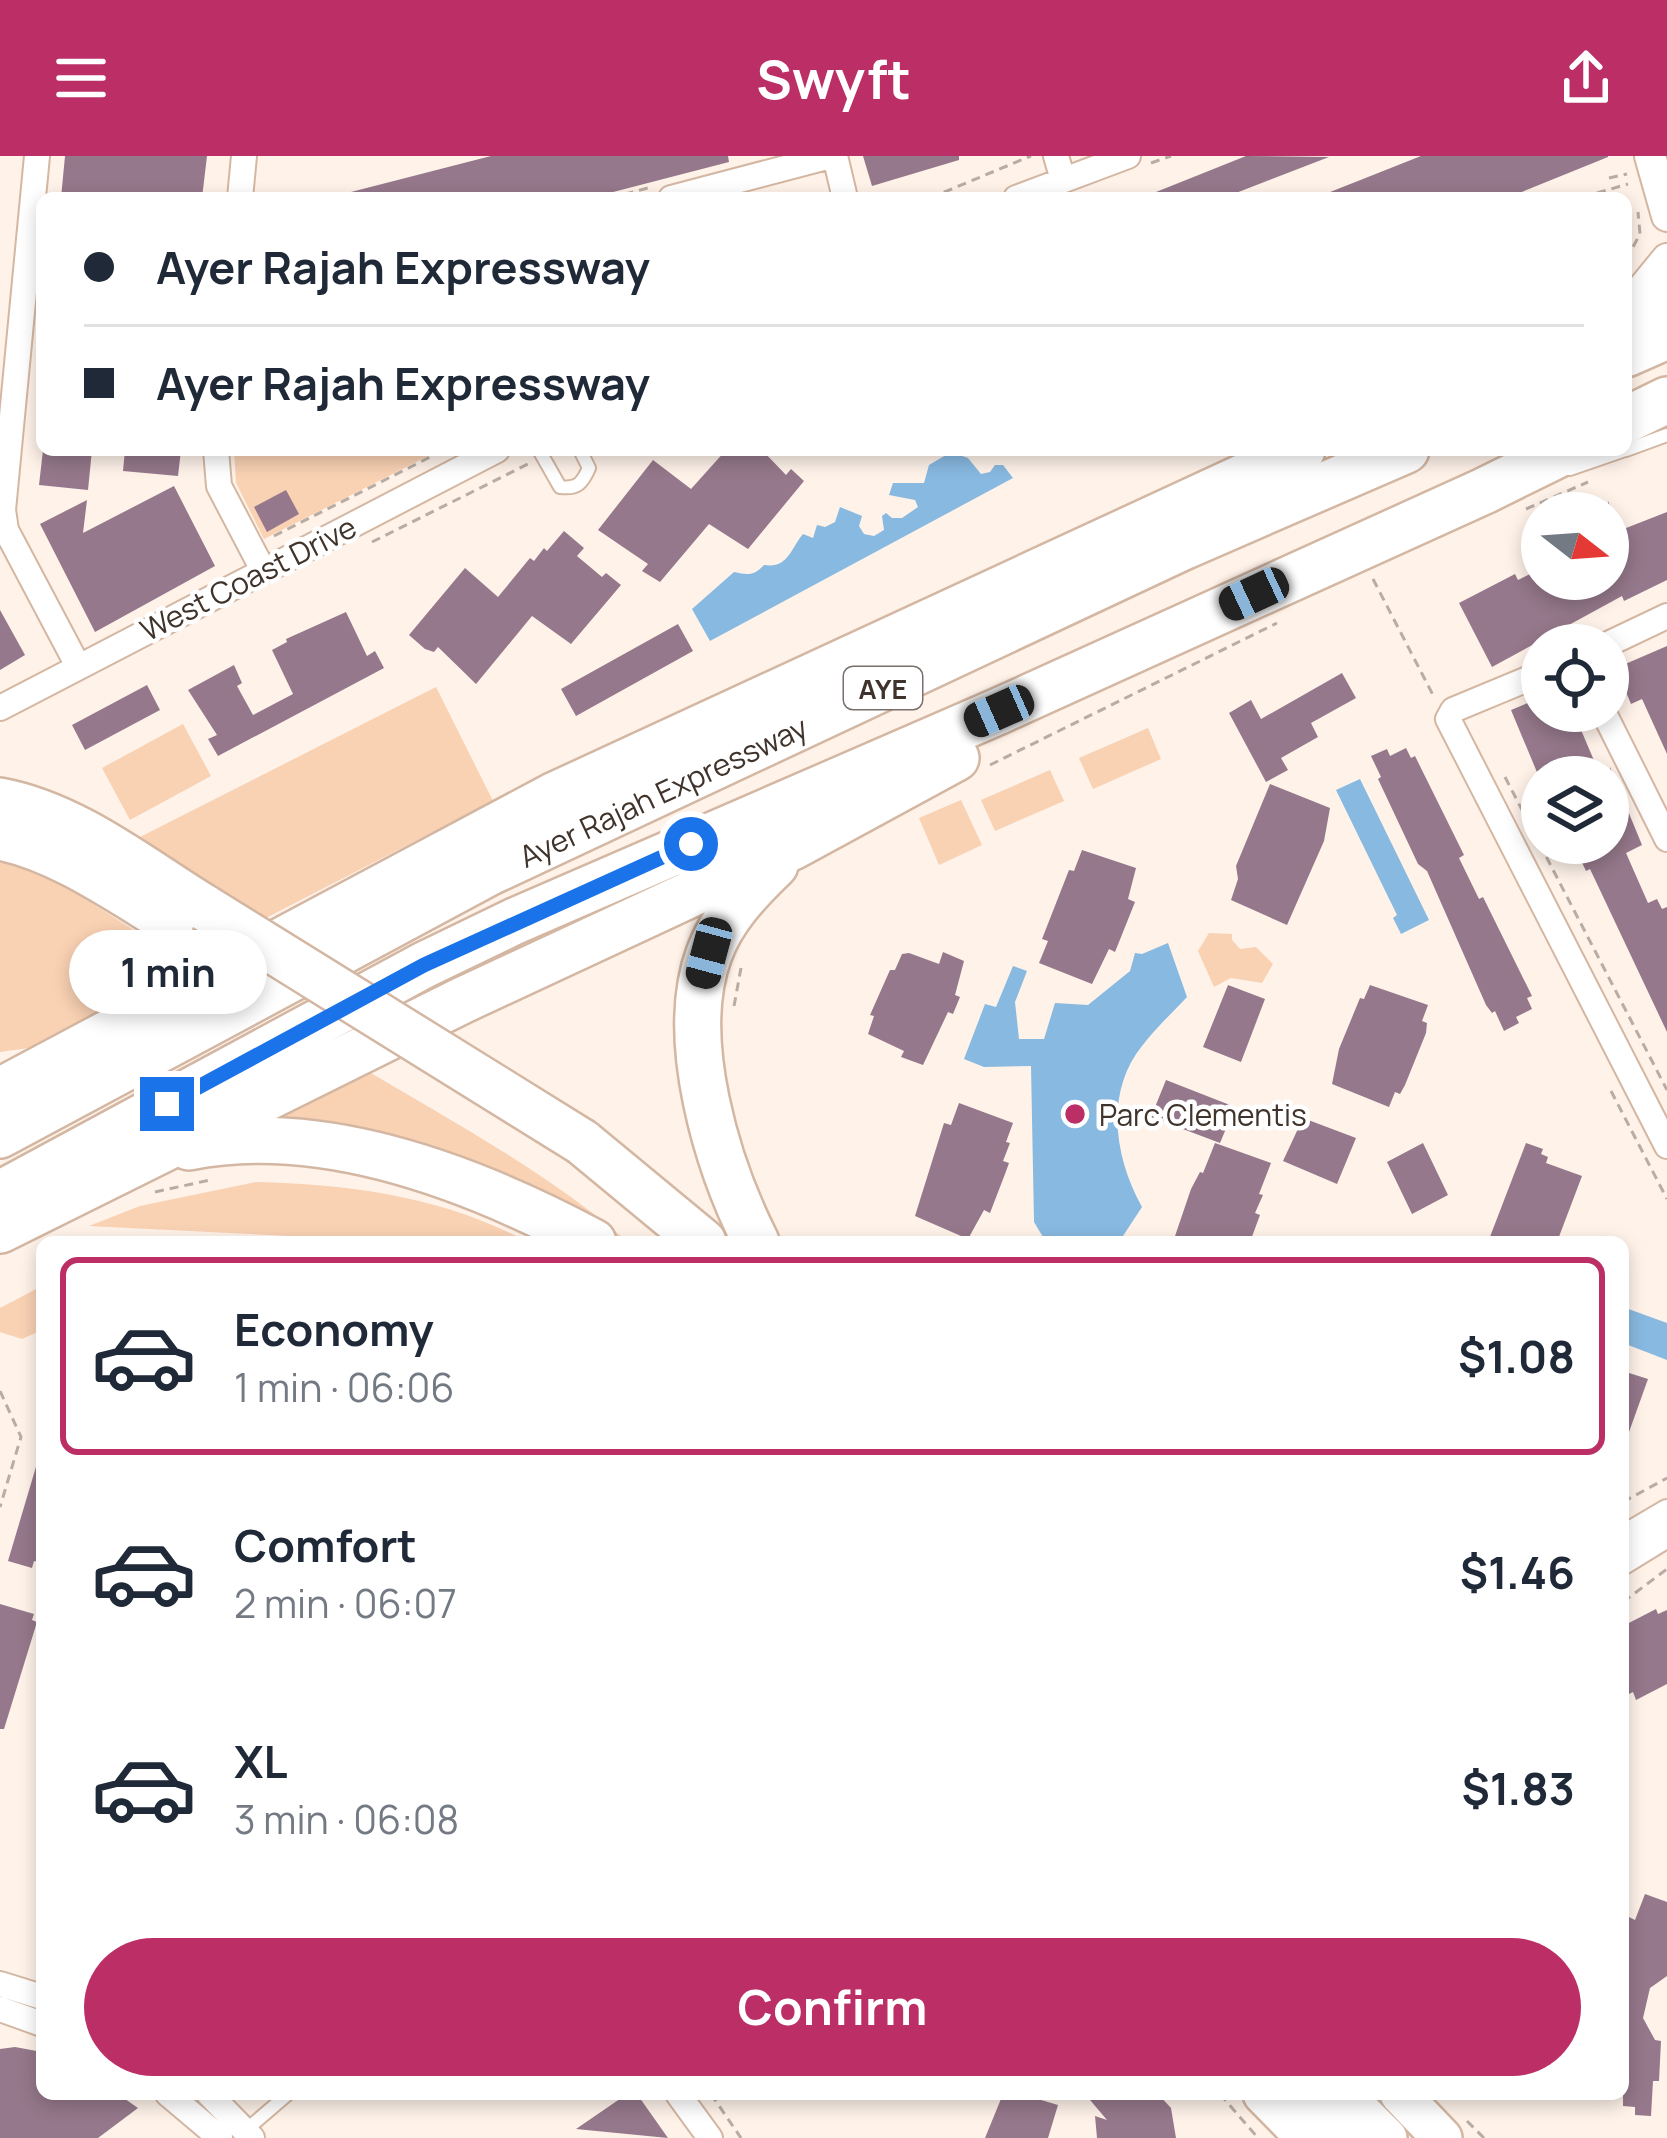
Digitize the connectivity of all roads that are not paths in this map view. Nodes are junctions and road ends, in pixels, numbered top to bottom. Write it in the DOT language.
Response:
graph roads {
  1 [pos="38,156"];
  2 [pos="244,156"];
  3 [pos="833,156"];
  4 [pos="1128,156"];
  5 [pos="1639,165"];
  6 [pos="1059,168"];
  7 [pos="241,192"];
  8 [pos="693,192"];
  9 [pos="843,192"];
  10 [pos="1025,192"];
  11 [pos="1652,213"];
  12 [pos="1667,260"];
  13 [pos="1667,297"];
  14 [pos="1632,304"];
  15 [pos="1632,309"];
  16 [pos="1667,336"];
  17 [pos="1632,351"];
  18 [pos="1667,400"];
  19 [pos="1632,417"];
  20 [pos="1667,435"];
  21 [pos="1632,448"];
  22 [pos="216,456"];
  23 [pos="485,456"];
  24 [pos="542,456"];
  25 [pos="583,456"];
  26 [pos="1288,456"];
  27 [pos="1392,456"];
  28 [pos="1612,456"];
  29 [pos="1585,463"];
  30 [pos="1502,502"];
  31 [pos="263,570"];
  32 [pos="1667,616"];
  33 [pos="1629,634"];
  34 [pos="78,665"];
  35 [pos="1521,682"];
  36 [pos="1036,694"];
  37 [pos="0,708"];
  38 [pos="1614,732"];
  39 [pos="0,801"];
  40 [pos="0,837"];
  41 [pos="1667,838"];
  42 [pos="794,847"];
  43 [pos="194,919"];
  44 [pos="58,1060"];
  45 [pos="0,1072"];
  46 [pos="0,1091"];
  47 [pos="0,1135"];
  48 [pos="1667,1146"];
  49 [pos="571,1152"];
  50 [pos="154,1173"];
  51 [pos="110,1176"];
  52 [pos="0,1194"];
  53 [pos="0,1230"];
  54 [pos="582,1236"];
  55 [pos="654,1236"];
  56 [pos="694,1236"];
  57 [pos="754,1236"];
  58 [pos="0,1241"];
  59 [pos="1667,1512"];
  60 [pos="1629,1534"];
  61 [pos="1667,1535"];
  62 [pos="1629,1558"];
  63 [pos="0,1984"];
  64 [pos="36,1995"];
  65 [pos="0,2009"];
  66 [pos="36,2022"];
  67 [pos="175,2100"];
  68 [pos="215,2100"];
  69 [pos="282,2100"];
  70 [pos="682,2100"];
  71 [pos="1269,2100"];
  72 [pos="1310,2100"];
  73 [pos="1349,2100"];
  74 [pos="1406,2100"];
  75 [pos="249,2134"];
  76 [pos="220,2138"];
  77 [pos="710,2138"];
  78 [pos="1306,2138"];
  79 [pos="1347,2138"];
  80 [pos="1387,2138"];
  81 [pos="1442,2138"];
  1 -- 34 [label="street"];
  2 -- 7 [label="street"];
  3 -- 8 [label="street"];
  3 -- 9 [label="street"];
  4 -- 6 [label="street"];
  5 -- 11 [label="street"];
  6 -- 10 [label="street"];
  12 -- 14 [label="street"];
  13 -- 15 [label="highway"];
  16 -- 17 [label="highway"];
  18 -- 19 [label="highway"];
  20 -- 21 [label="lane"];
  22 -- 31 [label="street"];
  23 -- 31 [label="street, West Coast Drive"];
  24 -- 25 [label="lane"];
  26 -- 44 [label="highway"];
  27 -- 47 [label="highway, Ayer Rajah Expressway / AYE"];
  28 -- 30 [label="lane"];
  29 -- 30 [label="highway, Ayer Rajah Expressway / AYE"];
  30 -- 36 [label="highway, Ayer Rajah Expressway / AYE"];
  31 -- 34 [label="street, West Coast Drive"];
  32 -- 33 [label="street"];
  34 -- 37 [label="street, West Coast Drive"];
  35 -- 48 [label="street"];
  36 -- 42 [label="highway"];
  36 -- 52 [label="highway, Ayer Rajah Expressway / AYE"];
  38 -- 41 [label="street"];
  39 -- 43 [label="highway"];
  40 -- 43 [label="highway"];
  42 -- 50 [label="highway"];
  42 -- 57 [label="highway"];
  43 -- 49 [label="highway, bridge"];
  44 -- 45 [label="highway"];
  44 -- 46 [label="highway"];
  49 -- 55 [label="highway"];
  49 -- 56 [label="highway"];
  50 -- 51 [label="highway"];
  50 -- 54 [label="highway"];
  51 -- 53 [label="highway"];
  51 -- 58 [label="lane"];
  59 -- 60 [label="street"];
  61 -- 62 [label="street"];
  63 -- 64 [label="street"];
  65 -- 66 [label="street"];
  67 -- 76 [label="street"];
  68 -- 75 [label="street"];
  69 -- 75 [label="lane"];
  70 -- 77 [label="street"];
  71 -- 78 [label="main road"];
  72 -- 79 [label="main road"];
  73 -- 80 [label="main road"];
  74 -- 81 [label="main road"];
}
